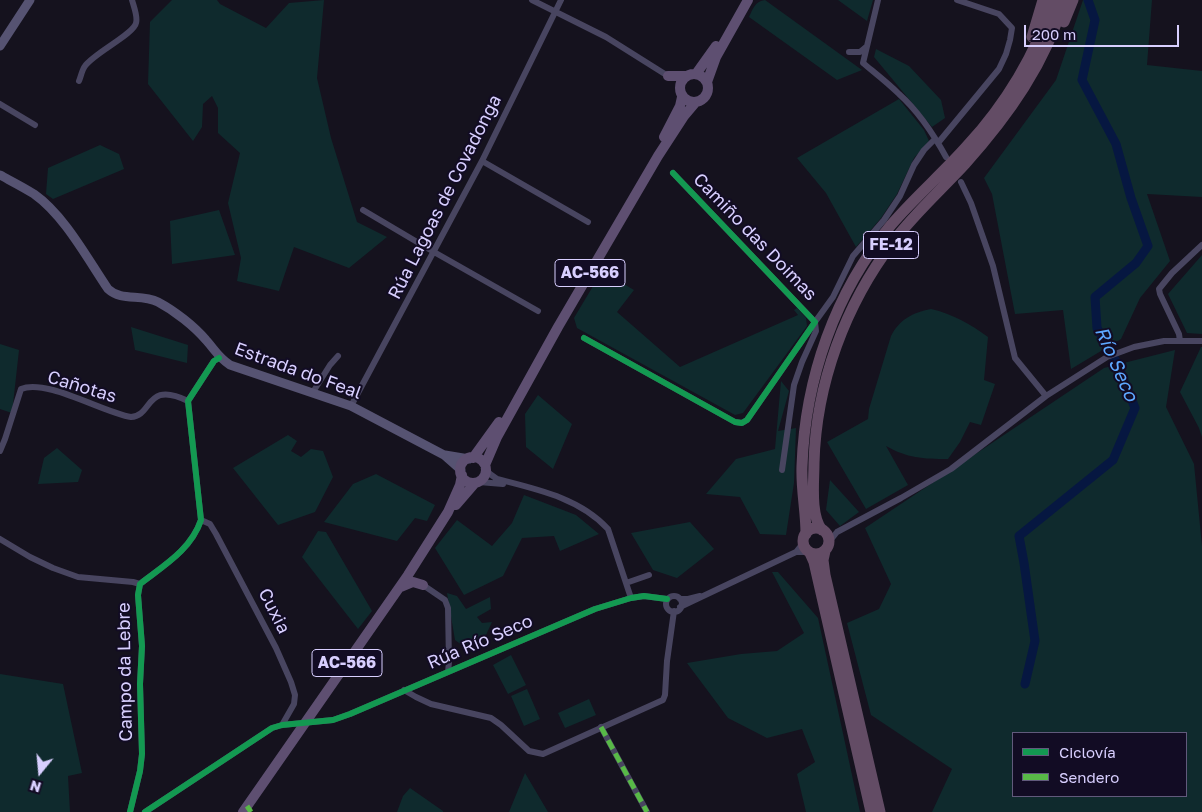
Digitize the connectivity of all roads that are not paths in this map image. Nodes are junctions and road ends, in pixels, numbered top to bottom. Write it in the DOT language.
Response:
graph roads {
  1 [pos="30,0"];
  2 [pos="132,0"];
  3 [pos="532,0"];
  4 [pos="561,0"];
  5 [pos="744,0"];
  6 [pos="748,0"];
  7 [pos="878,0"];
  8 [pos="957,0"];
  9 [pos="1043,0"];
  10 [pos="1053,0"];
  11 [pos="1064,0"];
  12 [pos="1073,0"];
  13 [pos="554,12"];
  14 [pos="0,46"];
  15 [pos="867,46"];
  16 [pos="849,52"];
  17 [pos="1027,72"];
  18 [pos="696,74"];
  19 [pos="668,76"];
  20 [pos="685,76"];
  21 [pos="79,81"];
  22 [pos="707,82"];
  23 [pos="681,92"];
  24 [pos="695,103"];
  25 [pos="0,104"];
  26 [pos="36,125"];
  27 [pos="936,141"];
  28 [pos="946,157"];
  29 [pos="482,161"];
  30 [pos="673,173"];
  31 [pos="0,175"];
  32 [pos="961,182"];
  33 [pos="364,210"];
  34 [pos="588,222"];
  35 [pos="1202,245"];
  36 [pos="434,252"];
  37 [pos="538,311"];
  38 [pos="815,322"];
  39 [pos="584,338"];
  40 [pos="1180,341"];
  41 [pos="1202,341"];
  42 [pos="338,356"];
  43 [pos="219,358"];
  44 [pos="313,392"];
  45 [pos="1046,396"];
  46 [pos="188,401"];
  47 [pos="351,406"];
  48 [pos="0,451"];
  49 [pos="444,455"];
  50 [pos="471,458"];
  51 [pos="485,467"];
  52 [pos="782,470"];
  53 [pos="461,472"];
  54 [pos="477,482"];
  55 [pos="526,487"];
  56 [pos="448,512"];
  57 [pos="200,520"];
  58 [pos="828,537"];
  59 [pos="0,539"];
  60 [pos="807,545"];
  61 [pos="416,564"];
  62 [pos="408,575"];
  63 [pos="649,575"];
  64 [pos="626,582"];
  65 [pos="140,584"];
  66 [pos="423,585"];
  67 [pos="400,588"];
  68 [pos="714,592"];
  69 [pos="631,598"];
  70 [pos="667,599"];
  71 [pos="680,599"];
  72 [pos="680,607"];
  73 [pos="674,611"];
  74 [pos="449,651"];
  75 [pos="459,667"];
  76 [pos="448,672"];
  77 [pos="404,690"];
  78 [pos="306,722"];
  79 [pos="282,725"];
  80 [pos="601,727"];
  81 [pos="247,810"];
  82 [pos="130,812"];
  83 [pos="144,812"];
  84 [pos="647,812"];
  85 [pos="871,812"];
  86 [pos="880,812"];
  1 -- 14 [label="main road"];
  2 -- 21 [label="street"];
  3 -- 13 [label="street"];
  4 -- 13 [label="street, Rúa Lagoas de Covadonga"];
  5 -- 18 [label="main road"];
  6 -- 22 [label="main road, AC-566"];
  7 -- 15 [label="street"];
  8 -- 27 [label="street"];
  9 -- 17 [label="highway"];
  10 -- 17 [label="highway, FE-12"];
  11 -- 17 [label="highway, FE-12"];
  12 -- 17 [label="highway"];
  13 -- 19 [label="street"];
  13 -- 29 [label="street, Rúa Lagoas de Covadonga"];
  15 -- 16 [label="street"];
  15 -- 27 [label="street"];
  17 -- 58 [label="highway, FE-12"];
  17 -- 60 [label="highway, FE-12"];
  18 -- 20 [label="main road"];
  18 -- 22 [label="main road"];
  19 -- 20 [label="main road"];
  19 -- 23 [label="main road"];
  20 -- 23 [label="main road"];
  22 -- 24 [label="main road, AC-566"];
  23 -- 24 [label="main road"];
  23 -- 50 [label="main road"];
  24 -- 51 [label="main road, AC-566"];
  25 -- 26 [label="street"];
  27 -- 28 [label="street"];
  27 -- 38 [label="street"];
  29 -- 34 [label="street"];
  29 -- 36 [label="street, Rúa Lagoas de Covadonga"];
  30 -- 38 [label="street, Camiño das Doimas"];
  31 -- 43 [label="main road, Estrada do Feal"];
  32 -- 45 [label="street"];
  33 -- 36 [label="street"];
  35 -- 40 [label="street"];
  36 -- 37 [label="street"];
  36 -- 47 [label="street, Rúa Lagoas de Covadonga"];
  38 -- 39 [label="street"];
  38 -- 52 [label="street"];
  40 -- 41 [label="street"];
  40 -- 45 [label="street"];
  42 -- 44 [label="street"];
  43 -- 44 [label="main road, Estrada do Feal"];
  43 -- 46 [label="street"];
  44 -- 47 [label="main road, Estrada do Feal"];
  45 -- 58 [label="street"];
  46 -- 48 [label="street, Cañotas"];
  46 -- 57 [label="street"];
  47 -- 49 [label="main road, Estrada do Feal"];
  49 -- 50 [label="main road, Estrada do Feal"];
  49 -- 53 [label="main road, Estrada do Feal"];
  50 -- 51 [label="main road"];
  50 -- 53 [label="main road"];
  51 -- 54 [label="main road"];
  51 -- 55 [label="street"];
  53 -- 54 [label="main road"];
  53 -- 56 [label="main road, AC-566"];
  54 -- 55 [label="street"];
  54 -- 56 [label="main road, AC-566"];
  55 -- 64 [label="street"];
  56 -- 61 [label="main road, AC-566"];
  57 -- 65 [label="street, Campo da Lebre"];
  57 -- 79 [label="street, Cuxia"];
  58 -- 60 [label="highway"];
  58 -- 60 [label="highway"];
  58 -- 86 [label="highway"];
  59 -- 65 [label="street"];
  60 -- 68 [label="street"];
  60 -- 85 [label="highway"];
  61 -- 62 [label="main road, AC-566"];
  61 -- 66 [label="main road"];
  62 -- 66 [label="main road"];
  62 -- 67 [label="main road, AC-566"];
  63 -- 64 [label="street"];
  64 -- 69 [label="street"];
  65 -- 82 [label="street, Campo da Lebre"];
  66 -- 67 [label="main road"];
  66 -- 74 [label="street"];
  67 -- 78 [label="main road, AC-566"];
  68 -- 71 [label="street"];
  68 -- 72 [label="street"];
  69 -- 70 [label="street, Rúa Río Seco"];
  69 -- 75 [label="street, Rúa Río Seco"];
  70 -- 71 [label="street"];
  70 -- 73 [label="street"];
  71 -- 72 [label="street"];
  72 -- 73 [label="street"];
  73 -- 80 [label="street"];
  74 -- 75 [label="street"];
  74 -- 76 [label="street"];
  75 -- 76 [label="street, Rúa Río Seco"];
  76 -- 77 [label="street, Rúa Río Seco"];
  77 -- 78 [label="street, Rúa Río Seco"];
  77 -- 80 [label="street"];
  78 -- 79 [label="street, Rúa Río Seco"];
  78 -- 81 [label="main road, AC-566"];
  79 -- 83 [label="street, Rúa Río Seco"];
  80 -- 84 [label="street"];
}
